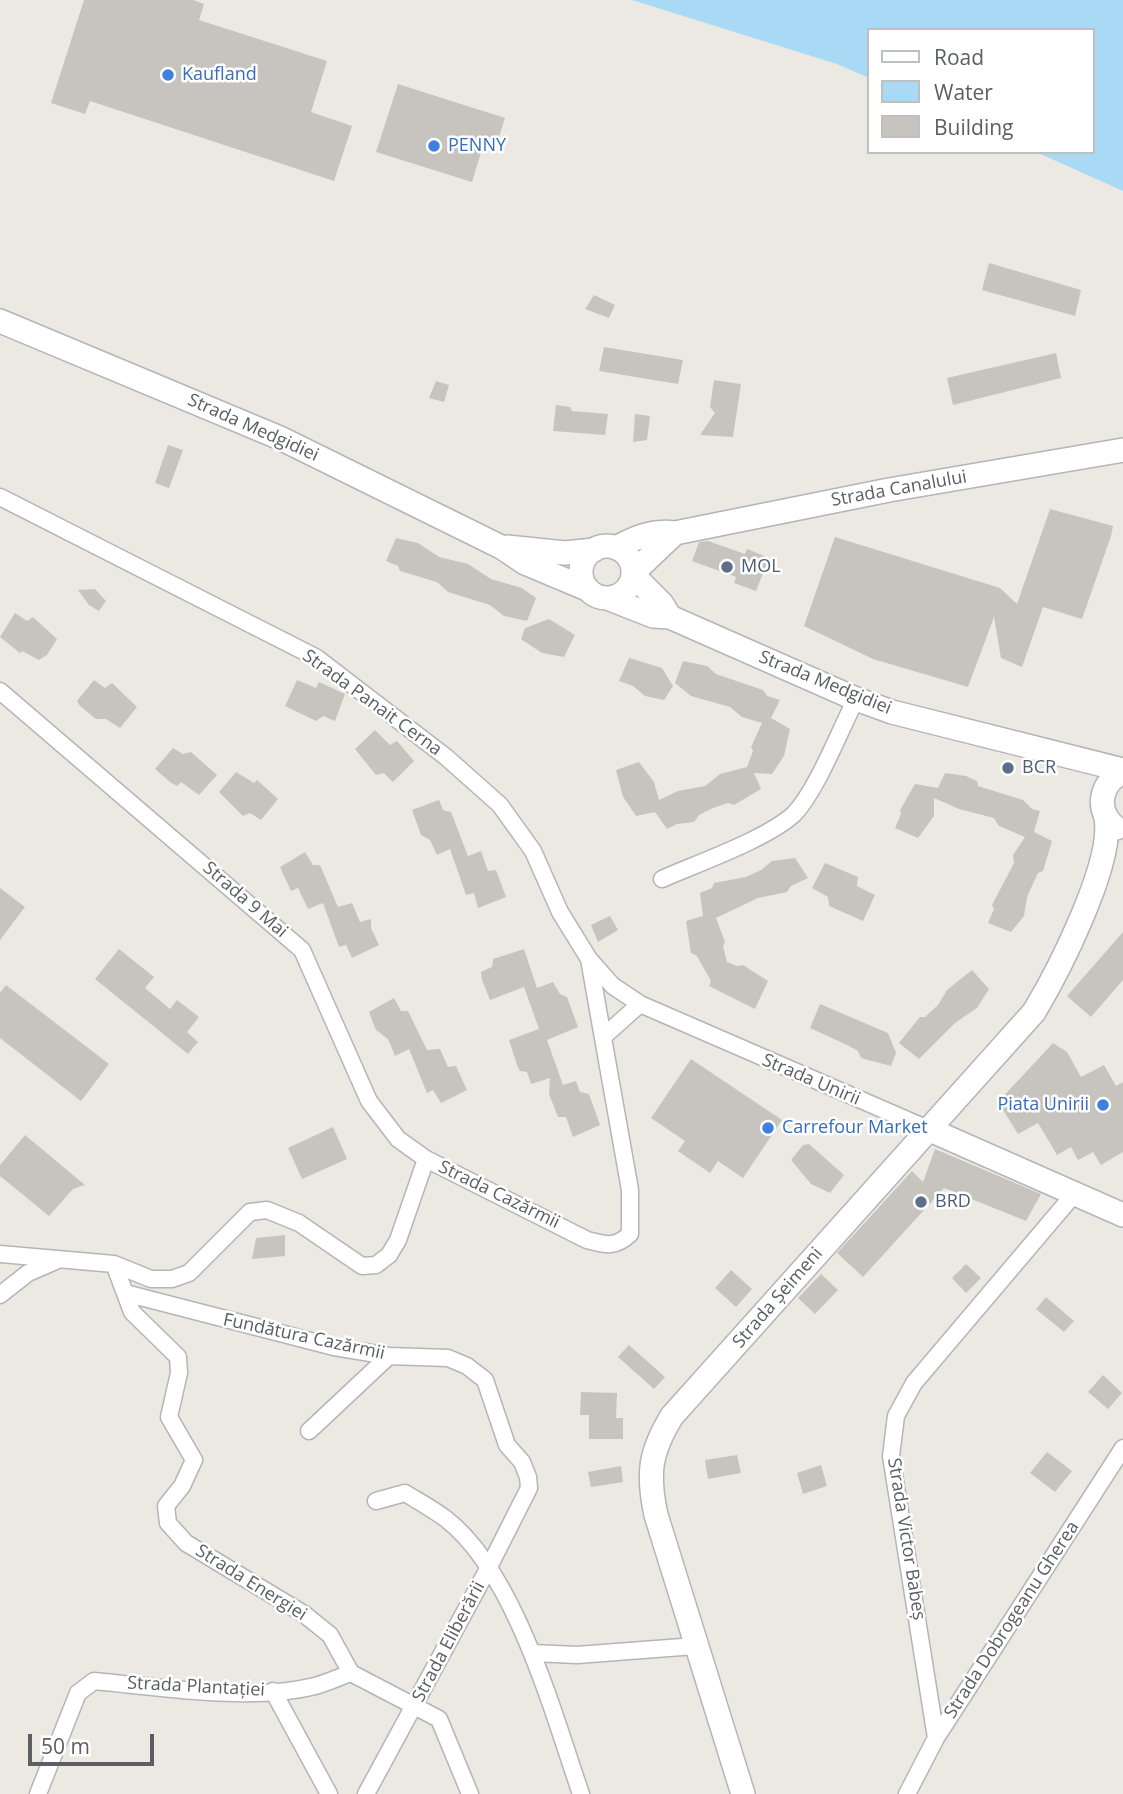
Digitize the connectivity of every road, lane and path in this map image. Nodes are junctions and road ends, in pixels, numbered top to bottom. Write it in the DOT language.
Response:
graph roads {
  1 [pos="0,321"];
  2 [pos="1123,450"];
  3 [pos="0,497"];
  4 [pos="675,533"];
  5 [pos="501,547"];
  6 [pos="605,549"];
  7 [pos="634,573"];
  8 [pos="587,589"];
  9 [pos="610,598"];
  10 [pos="670,617"];
  11 [pos="0,691"];
  12 [pos="856,699"];
  13 [pos="1066,755"];
  14 [pos="1123,771"];
  15 [pos="1110,817"];
  16 [pos="1123,838"];
  17 [pos="1104,857"];
  18 [pos="662,879"];
  19 [pos="589,959"];
  20 [pos="640,1004"];
  21 [pos="603,1037"];
  22 [pos="928,1129"];
  23 [pos="426,1159"];
  24 [pos="1075,1193"];
  25 [pos="1123,1215"];
  26 [pos="0,1254"];
  27 [pos="63,1257"];
  28 [pos="114,1264"];
  29 [pos="125,1293"];
  30 [pos="0,1295"];
  31 [pos="389,1356"];
  32 [pos="309,1431"];
  33 [pos="1123,1448"];
  34 [pos="528,1488"];
  35 [pos="376,1501"];
  36 [pos="489,1567"];
  37 [pos="695,1646"];
  38 [pos="533,1653"];
  39 [pos="351,1673"];
  40 [pos="273,1691"];
  41 [pos="415,1706"];
  42 [pos="936,1738"];
  43 [pos="38,1794"];
  44 [pos="329,1794"];
  45 [pos="366,1794"];
  46 [pos="470,1794"];
  47 [pos="581,1794"];
  48 [pos="743,1794"];
  49 [pos="907,1794"];
  1 -- 5 [label="main road, Strada Medgidiei"];
  2 -- 4 [label="main road, Strada Canalului"];
  3 -- 19 [label="street, Strada Panait Cerna"];
  4 -- 6 [label="main road, Strada Canalului"];
  4 -- 7 [label="main road"];
  5 -- 6 [label="main road, Strada Medgidiei"];
  5 -- 8 [label="main road, Strada Medgidiei"];
  6 -- 7 [label="main road"];
  6 -- 8 [label="main road"];
  7 -- 9 [label="main road"];
  7 -- 10 [label="main road, Strada Medgidiei"];
  8 -- 9 [label="main road"];
  9 -- 10 [label="main road, Strada Medgidiei"];
  10 -- 12 [label="main road, Strada Medgidiei"];
  11 -- 23 [label="street, Strada 9 Mai"];
  12 -- 13 [label="main road, Strada Medgidiei"];
  12 -- 18 [label="street"];
  13 -- 14 [label="main road, Strada Medgidiei"];
  13 -- 15 [label="main road"];
  14 -- 15 [label="main road"];
  15 -- 17 [label="main road, Strada Șeimeni"];
  16 -- 17 [label="main road, Strada Șeimeni"];
  17 -- 22 [label="main road, Strada Șeimeni"];
  19 -- 20 [label="street, Strada Unirii"];
  19 -- 21 [label="street, Strada Cazărmii"];
  20 -- 21 [label="street"];
  20 -- 22 [label="street, Strada Unirii"];
  21 -- 23 [label="street, Strada Cazărmii"];
  22 -- 24 [label="main road, Strada Unirii"];
  22 -- 37 [label="main road, Strada Șeimeni"];
  23 -- 28 [label="street, Strada Cazărmii"];
  24 -- 25 [label="main road, Strada Unirii"];
  24 -- 42 [label="street, Strada Victor Babeș"];
  26 -- 27 [label="street"];
  27 -- 28 [label="street"];
  27 -- 30 [label="street"];
  28 -- 29 [label="street, Strada Energiei"];
  29 -- 31 [label="street, Fundătura Cazărmii"];
  29 -- 39 [label="street, Strada Energiei"];
  31 -- 32 [label="street"];
  31 -- 34 [label="street, Fundătura Cazărmii"];
  33 -- 42 [label="street, Strada Dobrogeanu Gherea"];
  34 -- 36 [label="street, Strada Eliberării"];
  35 -- 36 [label="street"];
  36 -- 38 [label="street"];
  36 -- 41 [label="street, Strada Eliberării"];
  37 -- 38 [label="street"];
  37 -- 48 [label="main road, Strada Șeimeni"];
  38 -- 47 [label="street"];
  39 -- 40 [label="street, Strada Plantației"];
  39 -- 41 [label="street"];
  40 -- 43 [label="street, Strada Plantației"];
  40 -- 44 [label="street"];
  41 -- 45 [label="street, Strada Eliberării"];
  41 -- 46 [label="street"];
  42 -- 49 [label="street, Strada Dobrogeanu Gherea"];
}
